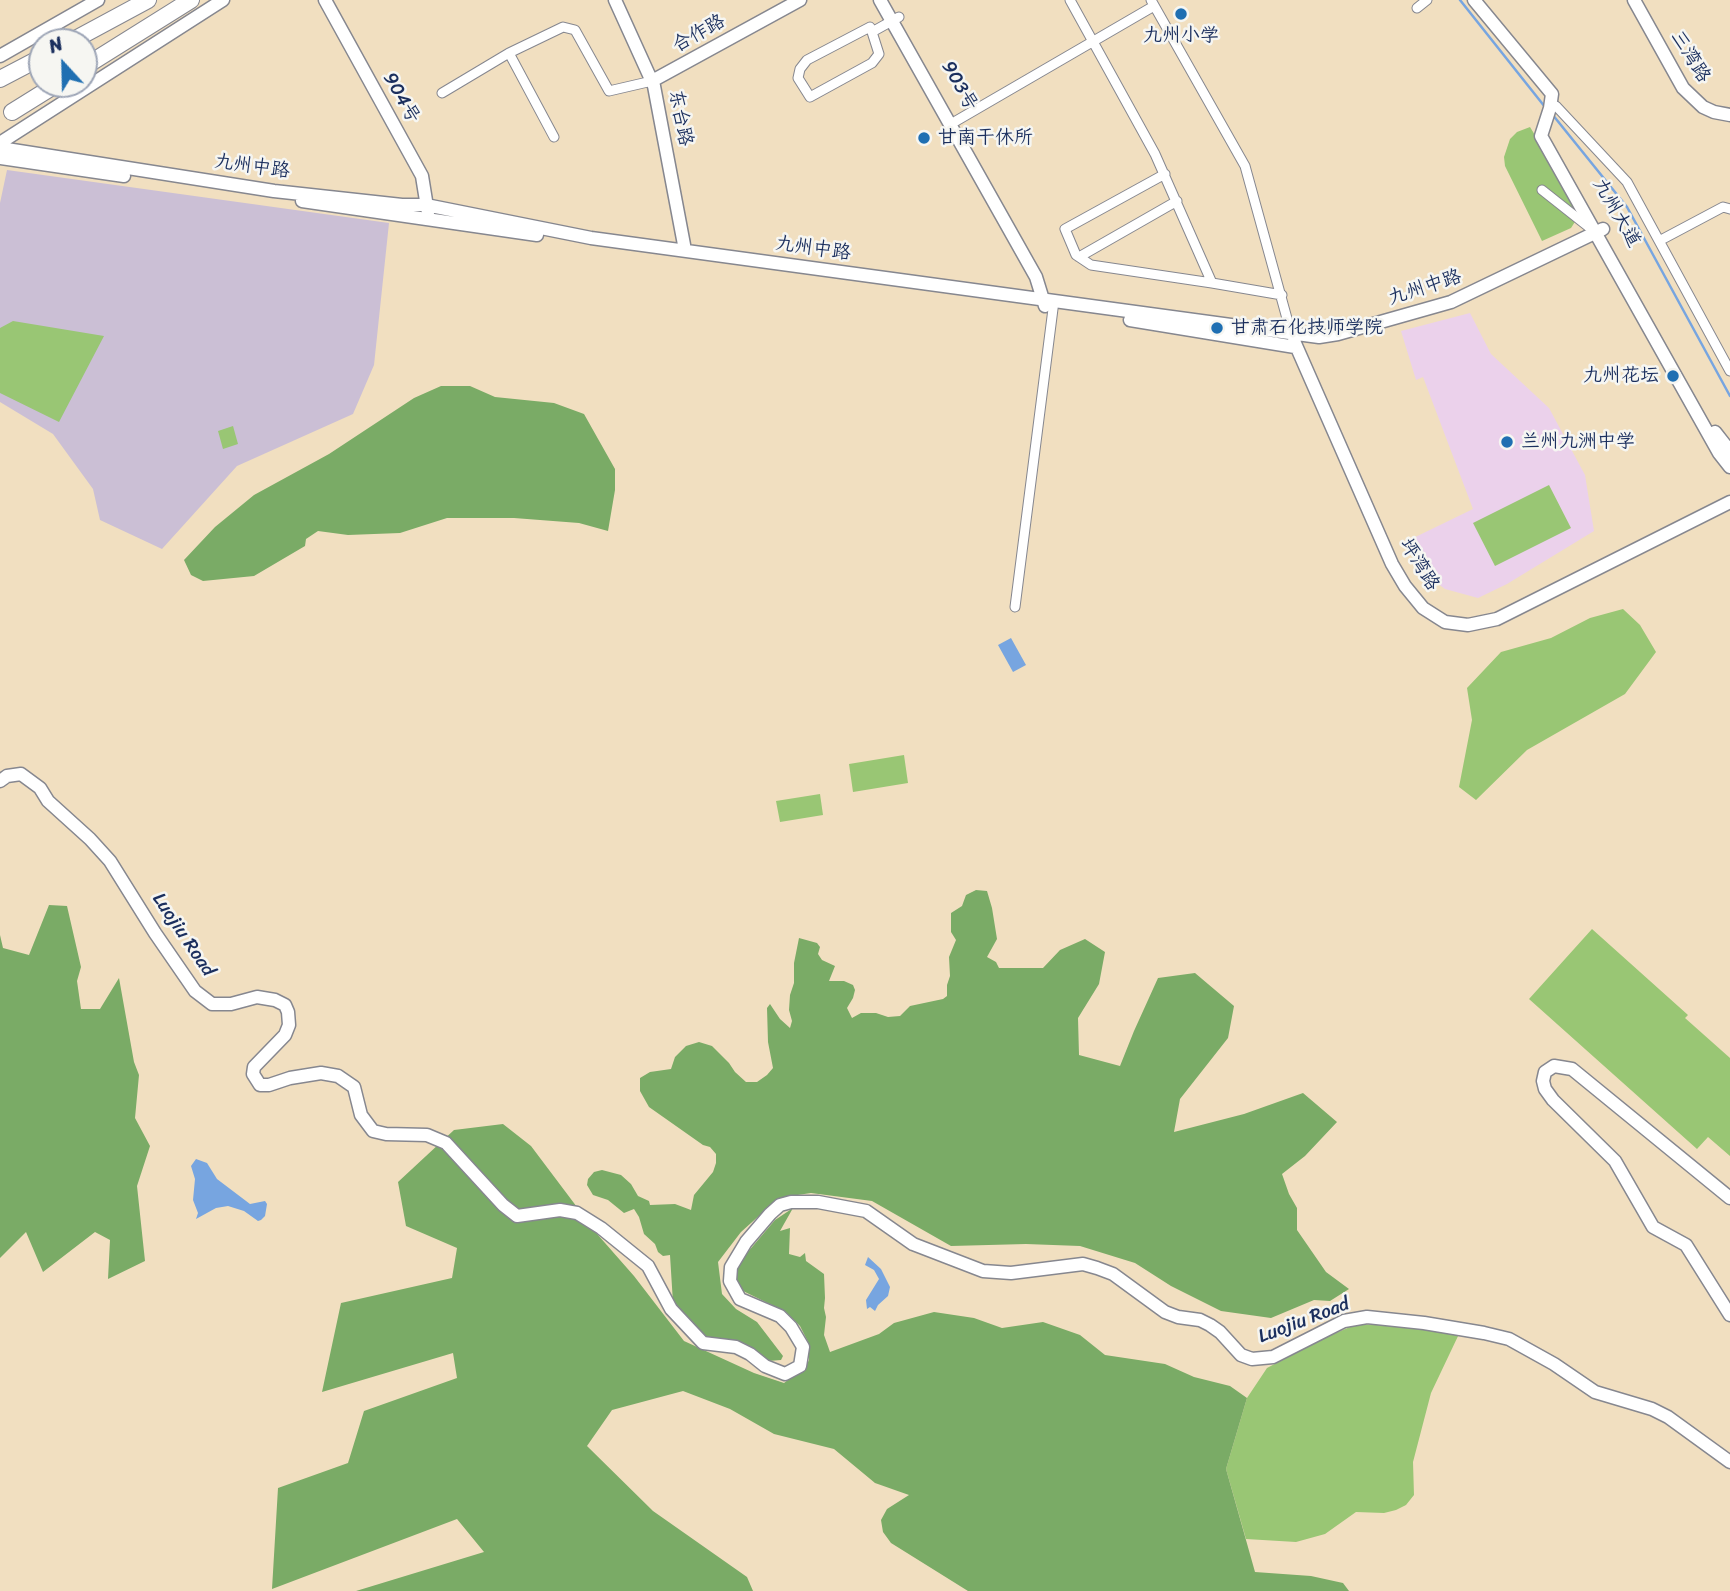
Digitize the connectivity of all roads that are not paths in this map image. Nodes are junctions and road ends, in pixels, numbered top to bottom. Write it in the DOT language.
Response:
graph roads {
  1 [pos="98,0"];
  2 [pos="148,0"];
  3 [pos="191,0"];
  4 [pos="223,0"];
  5 [pos="317,0"];
  6 [pos="326,0"];
  7 [pos="616,0"];
  8 [pos="800,0"];
  9 [pos="880,0"];
  10 [pos="889,0"];
  11 [pos="1070,0"];
  12 [pos="1427,0"];
  13 [pos="1474,0"];
  14 [pos="1483,0"];
  15 [pos="1634,0"];
  16 [pos="1153,3"];
  17 [pos="1417,8"];
  18 [pos="895,19"];
  19 [pos="96,28"];
  20 [pos="872,32"];
  21 [pos="1093,41"];
  22 [pos="509,53"];
  23 [pos="0,56"];
  24 [pos="98,58"];
  25 [pos="28,64"];
  26 [pos="0,79"];
  27 [pos="652,81"];
  28 [pos="442,93"];
  29 [pos="34,98"];
  30 [pos="1554,108"];
  31 [pos="12,112"];
  32 [pos="1730,114"];
  33 [pos="956,121"];
  34 [pos="554,138"];
  35 [pos="0,143"];
  36 [pos="0,148"];
  37 [pos="0,158"];
  38 [pos="1165,174"];
  39 [pos="1542,190"];
  40 [pos="1177,201"];
  41 [pos="423,205"];
  42 [pos="1730,209"];
  43 [pos="427,219"];
  44 [pos="1599,230"];
  45 [pos="1659,242"];
  46 [pos="685,250"];
  47 [pos="1079,257"];
  48 [pos="1212,283"];
  49 [pos="1282,295"];
  50 [pos="1049,304"];
  51 [pos="1291,334"];
  52 [pos="1295,347"];
  53 [pos="1730,370"];
  54 [pos="1730,451"];
  55 [pos="1730,467"];
  56 [pos="1730,502"];
  57 [pos="1015,607"];
  58 [pos="0,781"];
  59 [pos="1730,1198"];
  60 [pos="1730,1315"];
  61 [pos="1730,1462"];
  1 -- 23 [label="street"];
  2 -- 19 [label="highway"];
  3 -- 24 [label="highway"];
  4 -- 35 [label="street"];
  5 -- 41 [label="street"];
  6 -- 41 [label="street, 904号"];
  7 -- 27 [label="street, 东台路"];
  8 -- 27 [label="street, 合作路"];
  9 -- 18 [label="street"];
  10 -- 18 [label="street, 903号"];
  11 -- 21 [label="street"];
  12 -- 17 [label="street"];
  13 -- 30 [label="street"];
  14 -- 30 [label="street"];
  15 -- 32 [label="street, 三湾路"];
  16 -- 21 [label="street"];
  16 -- 49 [label="street"];
  18 -- 20 [label="street"];
  18 -- 33 [label="street, 903号"];
  18 -- 50 [label="street"];
  20 -- 20 [label="street"];
  21 -- 33 [label="street"];
  21 -- 38 [label="street"];
  22 -- 27 [label="street"];
  22 -- 28 [label="street"];
  22 -- 34 [label="street"];
  25 -- 26 [label="highway"];
  27 -- 46 [label="street, 东台路"];
  29 -- 31 [label="highway"];
  30 -- 44 [label="street, 九州大道"];
  30 -- 45 [label="street"];
  33 -- 50 [label="street, 903号"];
  36 -- 41 [label="street, 九州中路"];
  37 -- 43 [label="street"];
  38 -- 40 [label="street"];
  38 -- 47 [label="street"];
  39 -- 44 [label="street"];
  40 -- 47 [label="street"];
  40 -- 48 [label="street"];
  41 -- 43 [label="street, 904号"];
  41 -- 46 [label="street, 九州中路"];
  42 -- 45 [label="street"];
  43 -- 50 [label="street"];
  44 -- 51 [label="street, 九州中路"];
  44 -- 54 [label="street, 九州大道"];
  44 -- 55 [label="street"];
  45 -- 53 [label="street"];
  46 -- 50 [label="street, 九州中路"];
  47 -- 48 [label="street"];
  48 -- 49 [label="street"];
  49 -- 51 [label="street"];
  50 -- 51 [label="street, 九州中路"];
  50 -- 52 [label="street"];
  50 -- 57 [label="street"];
  51 -- 52 [label="street, 坪湾路"];
  52 -- 56 [label="street, 坪湾路"];
  58 -- 61 [label="street, Luojiu Road"];
  59 -- 60 [label="street"];
}
